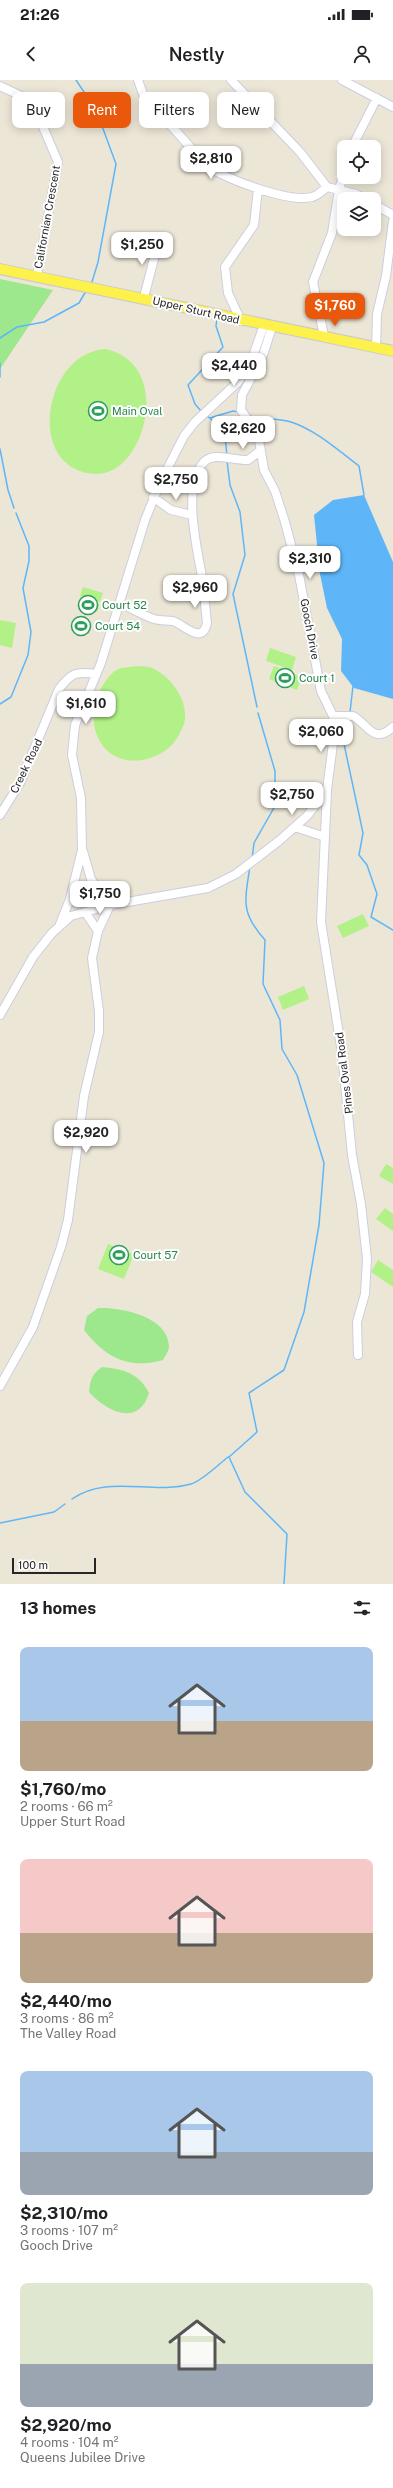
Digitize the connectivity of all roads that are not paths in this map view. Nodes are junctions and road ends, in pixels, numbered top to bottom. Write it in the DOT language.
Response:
graph roads {
  1 [pos="138,80"];
  2 [pos="231,80"];
  3 [pos="342,80"];
  4 [pos="0,86"];
  5 [pos="376,98"];
  6 [pos="393,107"];
  7 [pos="355,140"];
  8 [pos="341,184"];
  9 [pos="327,187"];
  10 [pos="258,189"];
  11 [pos="339,190"];
  12 [pos="348,192"];
  13 [pos="381,208"];
  14 [pos="393,215"];
  15 [pos="393,220"];
  16 [pos="156,236"];
  17 [pos="0,269"];
  18 [pos="37,276"];
  19 [pos="144,298"];
  20 [pos="241,321"];
  21 [pos="268,326"];
  22 [pos="324,336"];
  23 [pos="376,348"];
  24 [pos="393,351"];
  25 [pos="260,451"];
  26 [pos="153,497"];
  27 [pos="192,515"];
  28 [pos="120,603"];
  29 [pos="96,674"];
  30 [pos="333,716"];
  31 [pos="393,727"];
  32 [pos="327,790"];
  33 [pos="0,815"];
  34 [pos="295,827"];
  35 [pos="325,837"];
  36 [pos="82,850"];
  37 [pos="110,905"];
  38 [pos="85,912"];
  39 [pos="59,925"];
  40 [pos="98,931"];
  41 [pos="0,1015"];
  42 [pos="358,1354"];
  43 [pos="0,1386"];
  1 -- 10 [label="street"];
  2 -- 9 [label="street"];
  3 -- 5 [label="street"];
  4 -- 18 [label="street, Californian Crescent"];
  5 -- 6 [label="street"];
  5 -- 7 [label="street"];
  8 -- 11 [label="street"];
  9 -- 10 [label="street"];
  9 -- 11 [label="street"];
  10 -- 20 [label="street"];
  11 -- 12 [label="street"];
  11 -- 22 [label="street"];
  13 -- 14 [label="street"];
  15 -- 23 [label="street"];
  16 -- 19 [label="street"];
  17 -- 18 [label="main road, Upper Sturt Road"];
  18 -- 19 [label="main road, Upper Sturt Road"];
  19 -- 20 [label="main road, Upper Sturt Road"];
  20 -- 21 [label="main road, Upper Sturt Road"];
  21 -- 22 [label="main road, Upper Sturt Road"];
  21 -- 25 [label="street, Gooch Drive"];
  21 -- 26 [label="street"];
  22 -- 23 [label="main road, Upper Sturt Road"];
  23 -- 24 [label="main road, Upper Sturt Road"];
  25 -- 27 [label="street"];
  25 -- 30 [label="street, Gooch Drive"];
  26 -- 27 [label="street"];
  26 -- 28 [label="street"];
  27 -- 28 [label="street"];
  28 -- 29 [label="street"];
  29 -- 33 [label="street, Creek Road"];
  29 -- 36 [label="street"];
  30 -- 31 [label="street"];
  30 -- 32 [label="street, Pines Oval Road"];
  32 -- 34 [label="street"];
  32 -- 35 [label="street, Pines Oval Road"];
  34 -- 35 [label="street"];
  34 -- 37 [label="street"];
  35 -- 42 [label="street, Pines Oval Road"];
  36 -- 37 [label="street"];
  36 -- 39 [label="street"];
  37 -- 38 [label="street"];
  37 -- 40 [label="street"];
  38 -- 39 [label="street"];
  38 -- 40 [label="street"];
  39 -- 41 [label="street"];
  40 -- 43 [label="street"];
}
